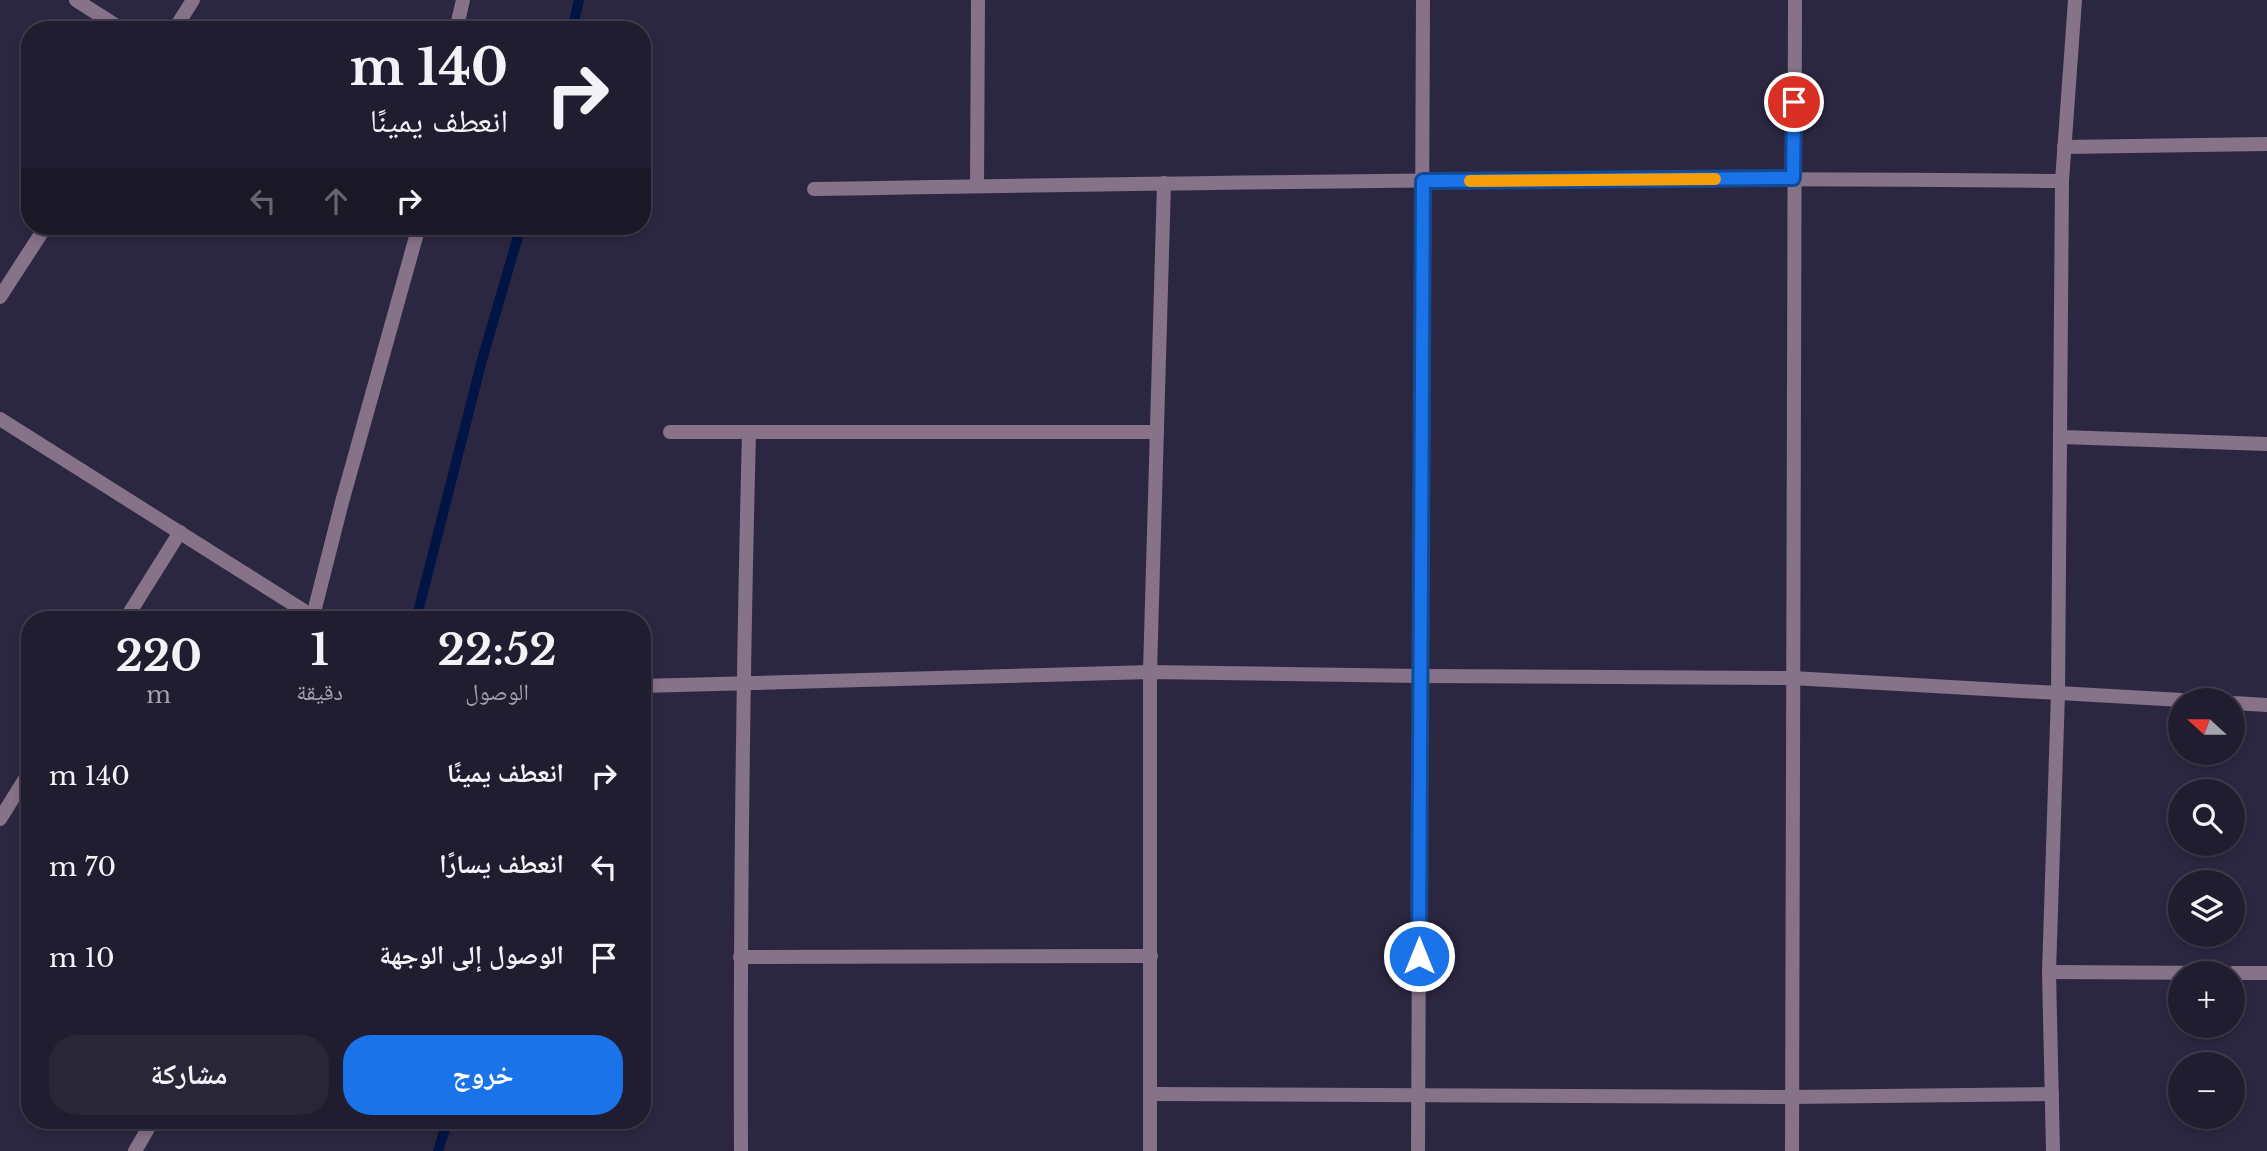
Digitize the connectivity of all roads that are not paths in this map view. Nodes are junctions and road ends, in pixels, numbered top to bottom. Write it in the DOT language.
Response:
graph roads {
  1 [pos="76,0"];
  2 [pos="193,0"];
  3 [pos="463,0"];
  4 [pos="978,0"];
  5 [pos="1423,0"];
  6 [pos="1795,0"];
  7 [pos="2075,0"];
  8 [pos="109,21"];
  9 [pos="180,21"];
  10 [pos="458,21"];
  11 [pos="2267,144"];
  12 [pos="2064,147"];
  13 [pos="1793,178"];
  14 [pos="1423,181"];
  15 [pos="2062,181"];
  16 [pos="1164,183"];
  17 [pos="977,186"];
  18 [pos="814,189"];
  19 [pos="40,235"];
  20 [pos="417,235"];
  21 [pos="0,297"];
  22 [pos="0,419"];
  23 [pos="670,432"];
  24 [pos="749,432"];
  25 [pos="1157,432"];
  26 [pos="2061,437"];
  27 [pos="2267,444"];
  28 [pos="180,532"];
  29 [pos="131,611"];
  30 [pos="301,611"];
  31 [pos="314,611"];
  32 [pos="1150,672"];
  33 [pos="1420,676"];
  34 [pos="1792,678"];
  35 [pos="743,683"];
  36 [pos="651,686"];
  37 [pos="2058,693"];
  38 [pos="2168,699"];
  39 [pos="2245,704"];
  40 [pos="2267,705"];
  41 [pos="21,785"];
  42 [pos="0,819"];
  43 [pos="1151,956"];
  44 [pos="740,957"];
  45 [pos="2049,972"];
  46 [pos="2168,973"];
  47 [pos="2245,973"];
  48 [pos="2267,973"];
  49 [pos="1150,1094"];
  50 [pos="2052,1094"];
  51 [pos="1418,1095"];
  52 [pos="1791,1097"];
  53 [pos="148,1129"];
  54 [pos="135,1151"];
  55 [pos="741,1151"];
  56 [pos="1150,1151"];
  57 [pos="1418,1151"];
  58 [pos="1792,1151"];
  59 [pos="2053,1151"];
  1 -- 8 [label="street"];
  2 -- 9 [label="street"];
  3 -- 10 [label="street"];
  4 -- 17 [label="street"];
  5 -- 14 [label="street"];
  6 -- 13 [label="street"];
  7 -- 12 [label="street"];
  11 -- 12 [label="street"];
  12 -- 15 [label="street"];
  13 -- 14 [label="street"];
  13 -- 15 [label="street"];
  13 -- 34 [label="street"];
  14 -- 16 [label="street"];
  14 -- 33 [label="street"];
  15 -- 26 [label="street"];
  16 -- 17 [label="street"];
  16 -- 25 [label="street"];
  17 -- 18 [label="street"];
  19 -- 21 [label="street"];
  20 -- 31 [label="street"];
  22 -- 28 [label="street"];
  23 -- 24 [label="street"];
  24 -- 25 [label="street"];
  24 -- 35 [label="street"];
  25 -- 32 [label="street"];
  26 -- 27 [label="street"];
  26 -- 37 [label="street"];
  28 -- 29 [label="street"];
  28 -- 30 [label="street"];
  32 -- 33 [label="street"];
  32 -- 35 [label="street"];
  32 -- 43 [label="street"];
  33 -- 34 [label="street"];
  33 -- 51 [label="street"];
  34 -- 37 [label="street"];
  34 -- 52 [label="street"];
  35 -- 36 [label="street"];
  35 -- 44 [label="street"];
  37 -- 38 [label="street"];
  37 -- 45 [label="street"];
  39 -- 40 [label="street"];
  41 -- 42 [label="street"];
  43 -- 44 [label="street"];
  43 -- 49 [label="street"];
  44 -- 55 [label="street"];
  45 -- 46 [label="street"];
  45 -- 50 [label="street"];
  47 -- 48 [label="street"];
  49 -- 51 [label="street"];
  49 -- 56 [label="street"];
  50 -- 52 [label="street"];
  50 -- 59 [label="street"];
  51 -- 52 [label="street"];
  51 -- 57 [label="street"];
  52 -- 58 [label="street"];
  53 -- 54 [label="street"];
}
